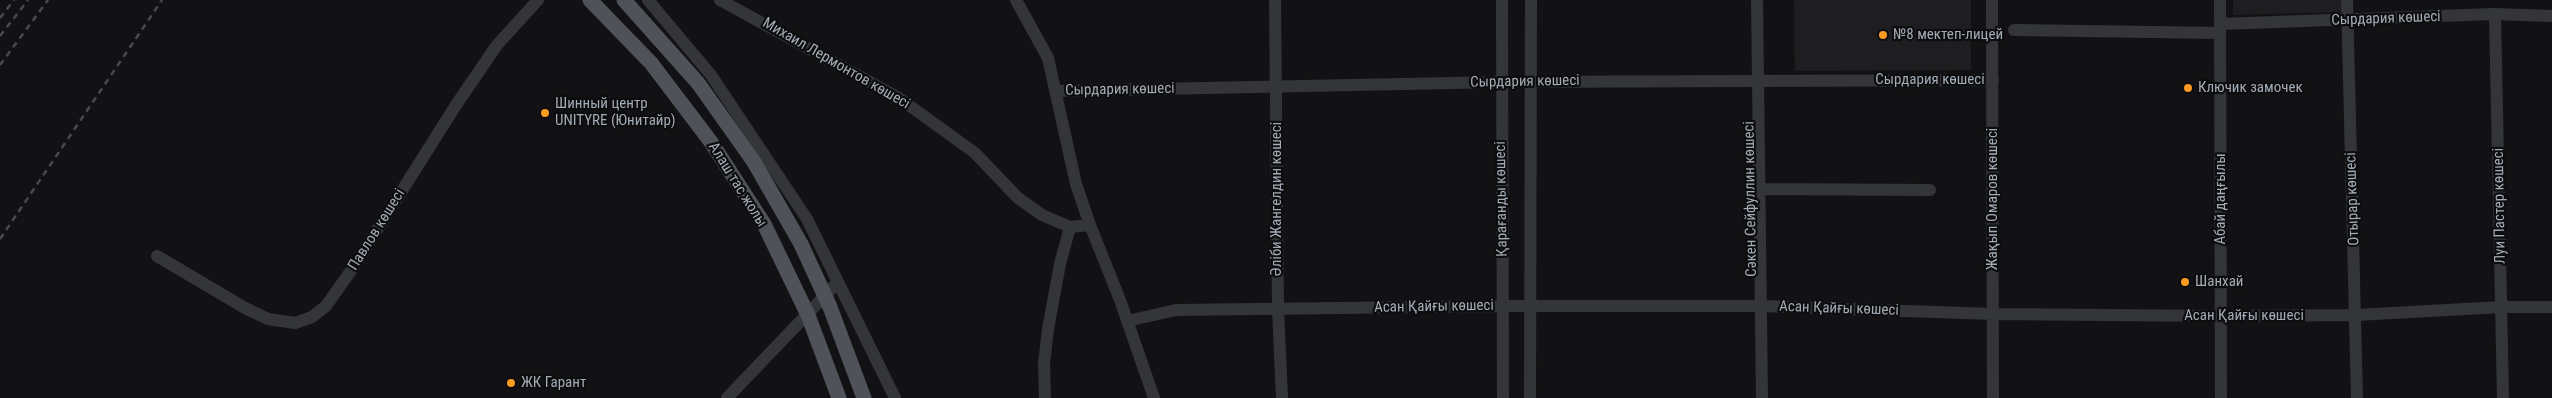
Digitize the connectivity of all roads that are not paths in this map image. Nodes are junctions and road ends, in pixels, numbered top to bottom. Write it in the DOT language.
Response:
graph roads {
  1 [pos="538,0"];
  2 [pos="590,0"];
  3 [pos="624,0"];
  4 [pos="648,0"];
  5 [pos="720,0"];
  6 [pos="1016,0"];
  7 [pos="1275,0"];
  8 [pos="1502,0"];
  9 [pos="1530,0"];
  10 [pos="1750,0"];
  11 [pos="1757,0"];
  12 [pos="1992,0"];
  13 [pos="2220,0"];
  14 [pos="2347,0"];
  15 [pos="2495,14"];
  16 [pos="2552,16"];
  17 [pos="2348,20"];
  18 [pos="2220,29"];
  19 [pos="2014,30"];
  20 [pos="1993,80"];
  21 [pos="1754,81"];
  22 [pos="1501,82"];
  23 [pos="1531,82"];
  24 [pos="1276,87"];
  25 [pos="1057,91"];
  26 [pos="1758,189"];
  27 [pos="1930,190"];
  28 [pos="1090,225"];
  29 [pos="1070,227"];
  30 [pos="157,256"];
  31 [pos="838,282"];
  32 [pos="1503,306"];
  33 [pos="1531,306"];
  34 [pos="1756,306"];
  35 [pos="2502,307"];
  36 [pos="2552,307"];
  37 [pos="1278,309"];
  38 [pos="1993,314"];
  39 [pos="2221,316"];
  40 [pos="2356,316"];
  41 [pos="1128,321"];
  42 [pos="727,398"];
  43 [pos="839,398"];
  44 [pos="864,398"];
  45 [pos="895,398"];
  46 [pos="1045,398"];
  47 [pos="1154,398"];
  48 [pos="1282,398"];
  49 [pos="1503,398"];
  50 [pos="1530,398"];
  51 [pos="1754,398"];
  52 [pos="1762,398"];
  53 [pos="1993,398"];
  54 [pos="2222,398"];
  55 [pos="2357,398"];
  56 [pos="2503,398"];
  1 -- 30 [label="street, Павлов көшесі"];
  2 -- 43 [label="main road, Алаш тас жолы, bridge"];
  3 -- 44 [label="main road, Алаш тас жолы, bridge"];
  4 -- 31 [label="street"];
  5 -- 29 [label="street, Михаил Лермонтов көшесі"];
  6 -- 25 [label="street"];
  7 -- 24 [label="street, Әліби Жангелдин көшесі"];
  8 -- 22 [label="street, Қарағанды көшесі"];
  9 -- 23 [label="street, Қарағанды көшесі"];
  10 -- 21 [label="street, Сәкен Сейфуллин көшесі"];
  11 -- 21 [label="street, Сәкен Сейфуллин көшесі"];
  12 -- 20 [label="street, Жақып Омаров көшесі"];
  13 -- 18 [label="street, Абай даңғылы"];
  14 -- 17 [label="street, Отырар көшесі"];
  15 -- 16 [label="street, Сырдария көшесі"];
  15 -- 17 [label="street, Сырдария көшесі"];
  15 -- 35 [label="street, Луи Пастер көшесі"];
  17 -- 18 [label="street, Сырдария көшесі"];
  17 -- 40 [label="street, Отырар көшесі"];
  18 -- 19 [label="street, Сырдария көшесі"];
  18 -- 39 [label="street, Абай даңғылы"];
  20 -- 21 [label="street, Сырдария көшесі"];
  20 -- 38 [label="street, Жақып Омаров көшесі"];
  21 -- 23 [label="street, Сырдария көшесі"];
  21 -- 26 [label="street, Сәкен Сейфуллин көшесі"];
  21 -- 34 [label="street, Сәкен Сейфуллин көшесі"];
  22 -- 23 [label="street, Сырдария көшесі"];
  22 -- 24 [label="street, Сырдария көшесі"];
  22 -- 32 [label="street, Қарағанды көшесі"];
  23 -- 33 [label="street, Қарағанды көшесі"];
  24 -- 25 [label="street, Сырдария көшесі"];
  24 -- 37 [label="street, Әліби Жангелдин көшесі"];
  25 -- 28 [label="street"];
  26 -- 27 [label="street, Сәкен Сейфуллин көшесі"];
  26 -- 34 [label="street, Сәкен Сейфуллин көшесі"];
  28 -- 29 [label="street, Михаил Лермонтов көшесі"];
  28 -- 41 [label="street"];
  29 -- 46 [label="street"];
  31 -- 42 [label="street"];
  31 -- 45 [label="street"];
  32 -- 33 [label="street, Асан Қайғы көшесі"];
  32 -- 37 [label="street, Асан Қайғы көшесі"];
  32 -- 49 [label="street, Қарағанды көшесі"];
  33 -- 34 [label="street, Асан Қайғы көшесі"];
  33 -- 50 [label="street, Қарағанды көшесі"];
  34 -- 38 [label="street, Асан Қайғы көшесі"];
  34 -- 51 [label="street, Сәкен Сейфуллин көшесі"];
  34 -- 52 [label="street, Сәкен Сейфуллин көшесі"];
  35 -- 36 [label="street, Асан Қайғы көшесі"];
  35 -- 40 [label="street, Асан Қайғы көшесі"];
  35 -- 56 [label="street, Луи Пастер көшесі"];
  37 -- 41 [label="street, Асан Қайғы көшесі"];
  37 -- 48 [label="street, Әліби Жангелдин көшесі"];
  38 -- 39 [label="street, Асан Қайғы көшесі"];
  38 -- 53 [label="street, Жақып Омаров көшесі"];
  39 -- 40 [label="street, Асан Қайғы көшесі"];
  39 -- 54 [label="street, Абай даңғылы"];
  40 -- 55 [label="street, Отырар көшесі"];
  41 -- 47 [label="street"];
}
